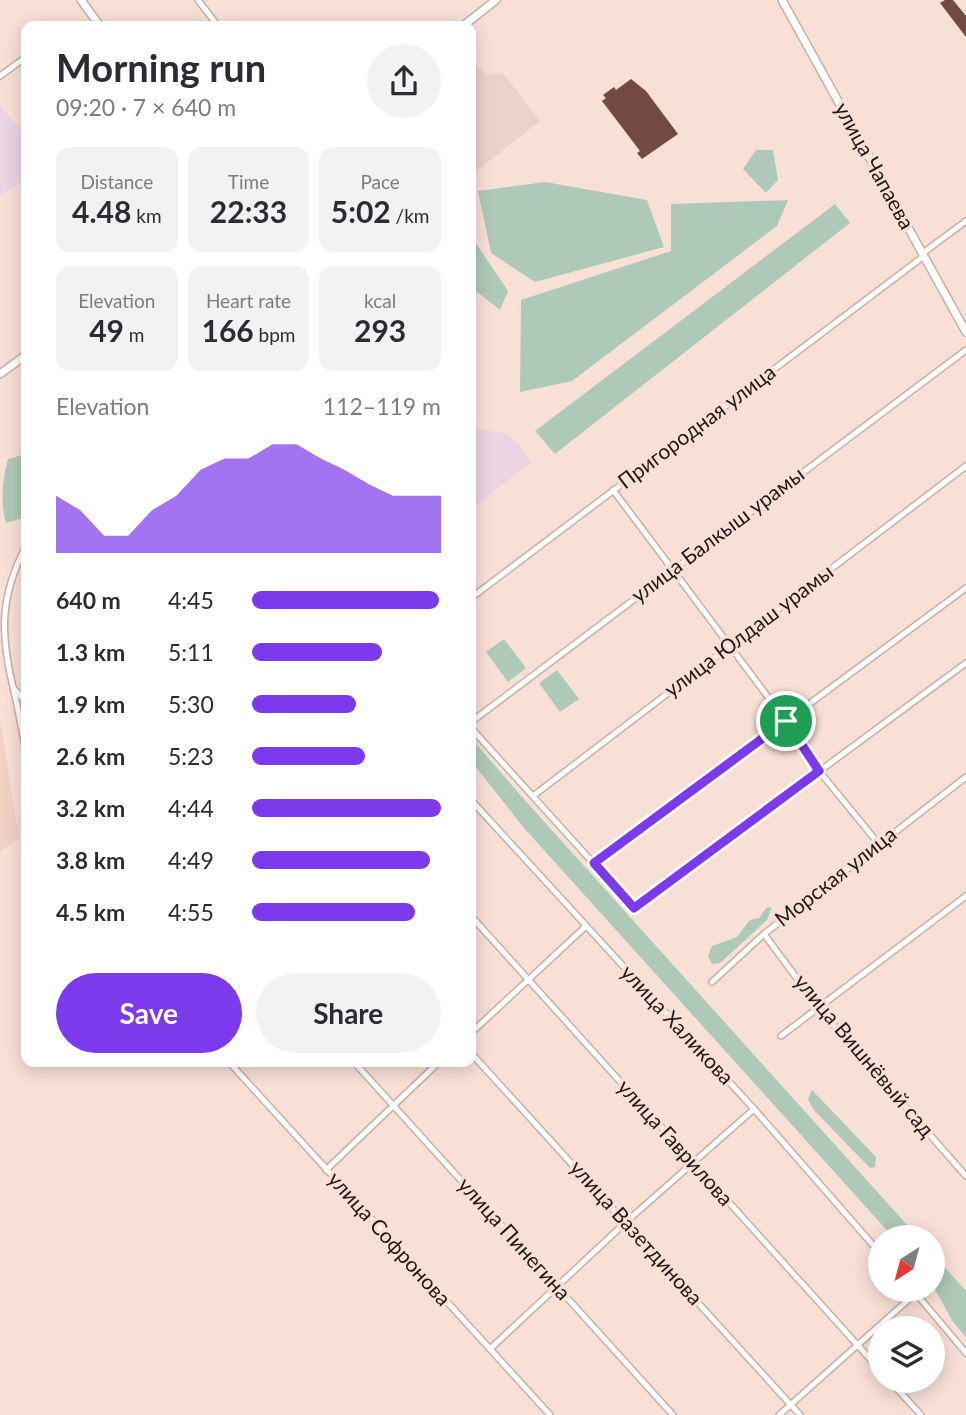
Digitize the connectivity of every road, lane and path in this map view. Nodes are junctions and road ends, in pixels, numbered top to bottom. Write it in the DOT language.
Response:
graph roads {
  1 [pos="81,0"];
  2 [pos="198,0"];
  3 [pos="496,0"];
  4 [pos="782,0"];
  5 [pos="96,21"];
  6 [pos="214,21"];
  7 [pos="469,21"];
  8 [pos="21,61"];
  9 [pos="0,76"];
  10 [pos="966,220"];
  11 [pos="923,254"];
  12 [pos="966,332"];
  13 [pos="966,350"];
  14 [pos="21,359"];
  15 [pos="0,374"];
  16 [pos="966,466"];
  17 [pos="613,490"];
  18 [pos="20,555"];
  19 [pos="671,570"];
  20 [pos="966,588"];
  21 [pos="476,594"];
  22 [pos="728,647"];
  23 [pos="966,663"];
  24 [pos="13,687"];
  25 [pos="21,696"];
  26 [pos="476,718"];
  27 [pos="786,721"];
  28 [pos="21,727"];
  29 [pos="476,733"];
  30 [pos="819,771"];
  31 [pos="966,777"];
  32 [pos="533,796"];
  33 [pos="476,806"];
  34 [pos="878,843"];
  35 [pos="594,863"];
  36 [pos="966,896"];
  37 [pos="476,921"];
  38 [pos="585,928"];
  39 [pos="764,934"];
  40 [pos="529,979"];
  41 [pos="712,982"];
  42 [pos="818,1007"];
  43 [pos="476,1028"];
  44 [pos="781,1036"];
  45 [pos="476,1057"];
  46 [pos="233,1067"];
  47 [pos="359,1067"];
  48 [pos="434,1067"];
  49 [pos="393,1105"];
  50 [pos="754,1109"];
  51 [pos="693,1163"];
  52 [pos="326,1170"];
  53 [pos="966,1176"];
  54 [pos="626,1222"];
  55 [pos="868,1238"];
  56 [pos="556,1287"];
  57 [pos="902,1302"];
  58 [pos="923,1302"];
  59 [pos="857,1345"];
  60 [pos="490,1349"];
  61 [pos="966,1353"];
  62 [pos="868,1357"];
  63 [pos="901,1393"];
  64 [pos="790,1405"];
  65 [pos="550,1415"];
  66 [pos="673,1415"];
  67 [pos="779,1415"];
  68 [pos="800,1415"];
  69 [pos="922,1415"];
  1 -- 5 [label="street"];
  2 -- 6 [label="street"];
  3 -- 7 [label="street"];
  4 -- 11 [label="street, улица Чапаева"];
  8 -- 9 [label="street"];
  10 -- 11 [label="street, Пригородная улица"];
  11 -- 12 [label="street, улица Чапаева"];
  11 -- 17 [label="street, Пригородная улица"];
  13 -- 19 [label="street, улица Балкыш урамы"];
  14 -- 15 [label="street"];
  16 -- 22 [label="street, улица Юлдаш урамы"];
  17 -- 19 [label="street"];
  17 -- 21 [label="street, Пригородная улица"];
  18 -- 24 [label="street"];
  19 -- 22 [label="street"];
  19 -- 26 [label="street, улица Балкыш урамы"];
  20 -- 27 [label="street"];
  22 -- 27 [label="street"];
  22 -- 32 [label="street, улица Юлдаш урамы"];
  23 -- 30 [label="street"];
  24 -- 25 [label="street"];
  24 -- 28 [label="street"];
  27 -- 30 [label="street"];
  27 -- 35 [label="street"];
  29 -- 32 [label="street"];
  30 -- 34 [label="street"];
  30 -- 35 [label="street"];
  31 -- 34 [label="street, Морская улица"];
  32 -- 35 [label="street"];
  33 -- 38 [label="street, улица Халикова"];
  34 -- 39 [label="street, Морская улица"];
  36 -- 42 [label="street"];
  37 -- 40 [label="street, улица Гаврилова"];
  38 -- 40 [label="street"];
  38 -- 50 [label="street, улица Халикова"];
  39 -- 41 [label="street, Морская улица"];
  39 -- 42 [label="street, улица Вишнёвый сад"];
  40 -- 43 [label="street"];
  40 -- 51 [label="street, улица Гаврилова"];
  42 -- 44 [label="street"];
  42 -- 53 [label="street, улица Вишнёвый сад"];
  45 -- 54 [label="street, улица Вазетдинова"];
  46 -- 52 [label="street, улица Софронова"];
  47 -- 49 [label="street, улица Пинегина"];
  48 -- 49 [label="street"];
  49 -- 52 [label="street"];
  49 -- 56 [label="street, улица Пинегина"];
  50 -- 51 [label="street"];
  50 -- 55 [label="street, улица Халикова"];
  51 -- 54 [label="street"];
  51 -- 59 [label="street, улица Гаврилова"];
  52 -- 60 [label="street, улица Софронова"];
  54 -- 56 [label="street"];
  54 -- 64 [label="street, улица Вазетдинова"];
  56 -- 60 [label="street"];
  56 -- 66 [label="street, улица Пинегина"];
  57 -- 59 [label="street"];
  58 -- 61 [label="street"];
  59 -- 62 [label="street, улица Гаврилова"];
  59 -- 64 [label="street"];
  60 -- 65 [label="street, улица Софронова"];
  63 -- 69 [label="street"];
  64 -- 67 [label="street"];
  64 -- 68 [label="street, улица Вазетдинова"];
}
